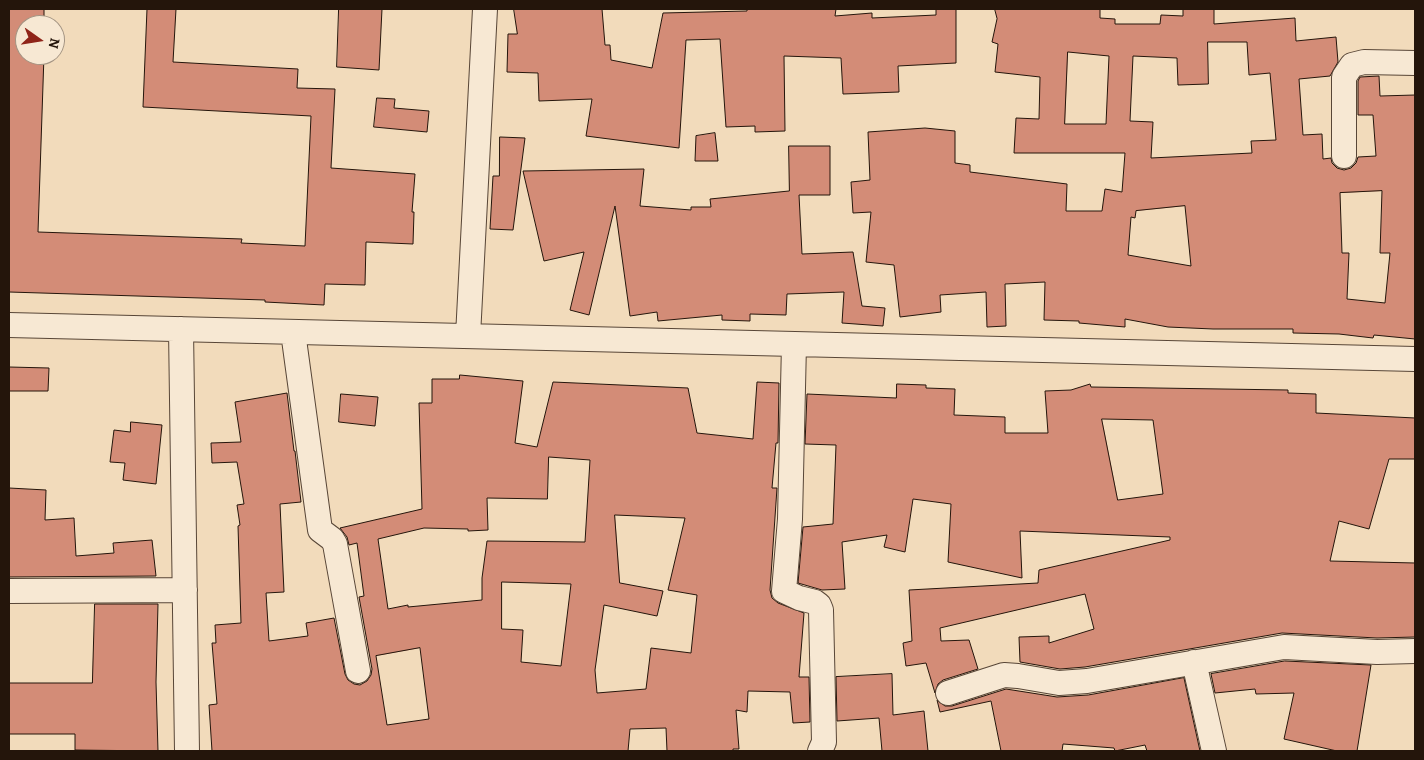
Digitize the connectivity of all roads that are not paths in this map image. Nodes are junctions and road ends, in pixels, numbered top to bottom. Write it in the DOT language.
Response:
graph roads {
  1 [pos="486,9"];
  2 [pos="1415,63"];
  3 [pos="1344,156"];
  4 [pos="9,325"];
  5 [pos="181,329"];
  6 [pos="293,332"];
  7 [pos="468,336"];
  8 [pos="794,344"];
  9 [pos="1415,359"];
  10 [pos="185,590"];
  11 [pos="9,592"];
  12 [pos="1415,651"];
  13 [pos="1194,662"];
  14 [pos="358,671"];
  15 [pos="948,694"];
  16 [pos="187,751"];
  17 [pos="820,751"];
  18 [pos="1214,751"];
  1 -- 7 [label="street"];
  2 -- 3 [label="street"];
  4 -- 5 [label="street"];
  5 -- 6 [label="street"];
  5 -- 10 [label="street"];
  6 -- 7 [label="street"];
  6 -- 14 [label="street"];
  7 -- 8 [label="street"];
  8 -- 9 [label="street"];
  8 -- 17 [label="street"];
  10 -- 11 [label="street"];
  10 -- 16 [label="street"];
  12 -- 13 [label="street"];
  13 -- 15 [label="street"];
  13 -- 18 [label="street"];
}
